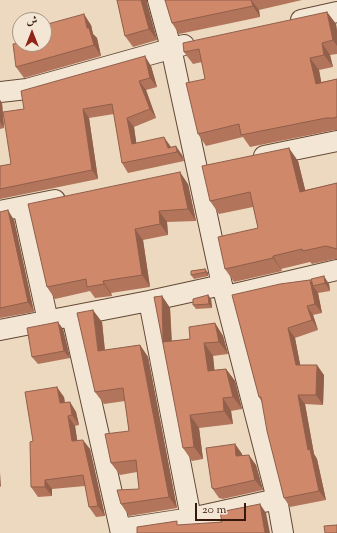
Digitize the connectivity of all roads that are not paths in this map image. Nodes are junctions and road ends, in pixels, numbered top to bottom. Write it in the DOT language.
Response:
graph roads {
  1 [pos="158,0"];
  2 [pos="337,12"];
  3 [pos="284,23"];
  4 [pos="201,41"];
  5 [pos="171,48"];
  6 [pos="0,92"];
  7 [pos="337,141"];
  8 [pos="244,160"];
  9 [pos="76,196"];
  10 [pos="23,207"];
  11 [pos="0,211"];
  12 [pos="337,270"];
  13 [pos="224,290"];
  14 [pos="149,301"];
  15 [pos="72,316"];
  16 [pos="48,321"];
  17 [pos="0,330"];
  18 [pos="277,499"];
  19 [pos="191,518"];
  20 [pos="120,531"];
  21 [pos="283,533"];
  1 -- 5 [label="street"];
  2 -- 3 [label="street"];
  4 -- 5 [label="street"];
  5 -- 6 [label="street"];
  5 -- 13 [label="street"];
  7 -- 8 [label="street"];
  9 -- 10 [label="street"];
  10 -- 11 [label="street"];
  10 -- 16 [label="street"];
  12 -- 13 [label="street"];
  13 -- 14 [label="street"];
  13 -- 18 [label="street"];
  14 -- 15 [label="street"];
  14 -- 19 [label="street"];
  15 -- 16 [label="street"];
  15 -- 20 [label="street"];
  16 -- 17 [label="street"];
  18 -- 19 [label="street"];
  18 -- 21 [label="street"];
  19 -- 20 [label="street"];
}
